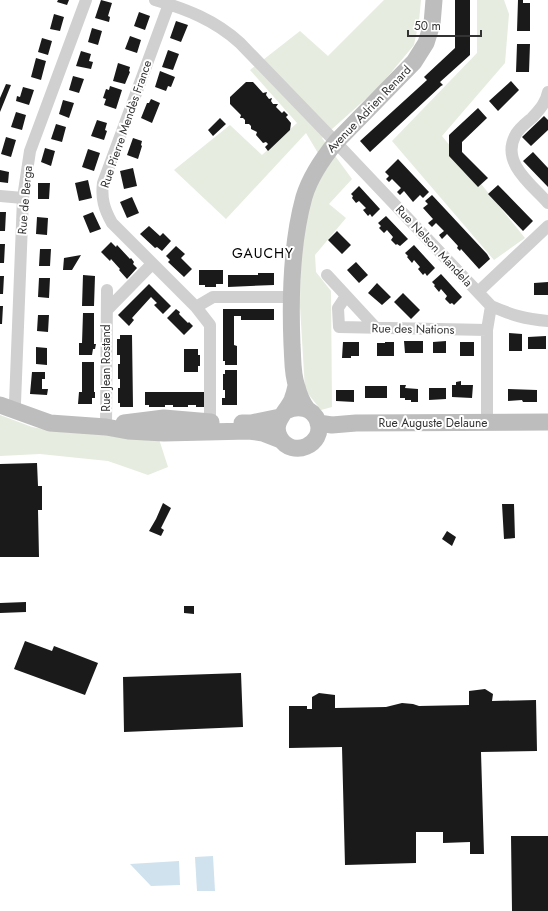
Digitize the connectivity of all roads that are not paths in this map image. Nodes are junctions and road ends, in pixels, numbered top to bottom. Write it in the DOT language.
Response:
graph roads {
  1 [pos="86,0"];
  2 [pos="154,0"];
  3 [pos="434,0"];
  4 [pos="169,4"];
  5 [pos="548,92"];
  6 [pos="336,142"];
  7 [pos="0,196"];
  8 [pos="23,198"];
  9 [pos="548,203"];
  10 [pos="548,226"];
  11 [pos="152,264"];
  12 [pos="327,275"];
  13 [pos="107,290"];
  14 [pos="478,292"];
  15 [pos="291,296"];
  16 [pos="346,296"];
  17 [pos="491,306"];
  18 [pos="196,307"];
  19 [pos="107,310"];
  20 [pos="548,321"];
  21 [pos="376,328"];
  22 [pos="487,330"];
  23 [pos="296,386"];
  24 [pos="6,408"];
  25 [pos="307,409"];
  26 [pos="283,414"];
  27 [pos="487,422"];
  28 [pos="548,422"];
  29 [pos="318,423"];
  30 [pos="211,426"];
  31 [pos="106,427"];
  32 [pos="281,440"];
  1 -- 8 [label="street, Rue de Berga"];
  2 -- 4 [label="street, Rue Nelson Mandela"];
  3 -- 6 [label="street, Avenue Adrien Renard"];
  4 -- 6 [label="street, Rue Nelson Mandela"];
  4 -- 11 [label="street, Rue Pierre Mendès France"];
  5 -- 9 [label="street"];
  6 -- 14 [label="street, Rue Nelson Mandela"];
  6 -- 15 [label="street, Avenue Adrien Renard"];
  7 -- 8 [label="street"];
  8 -- 24 [label="street, Rue de Berga"];
  10 -- 14 [label="street"];
  11 -- 18 [label="street, Rue Pierre Mendès France"];
  11 -- 19 [label="street, Rue Jean Rostand"];
  12 -- 16 [label="street"];
  13 -- 19 [label="street, Rue Jean Rostand"];
  14 -- 17 [label="street, Rue Nelson Mandela"];
  15 -- 18 [label="street"];
  15 -- 23 [label="street, Avenue Adrien Renard"];
  16 -- 21 [label="street"];
  16 -- 21 [label="street, Rue des Nations"];
  17 -- 20 [label="street, Rue Nelson Mandela"];
  17 -- 22 [label="street"];
  18 -- 30 [label="street, Rue Pierre Mendès France"];
  19 -- 31 [label="street, Rue Jean Rostand"];
  21 -- 22 [label="street, Rue des Nations"];
  22 -- 27 [label="street"];
  23 -- 25 [label="street, Avenue Adrien Renard"];
  23 -- 26 [label="street, Avenue Adrien Renard"];
  24 -- 31 [label="street"];
  25 -- 26 [label="street"];
  25 -- 29 [label="street"];
  26 -- 30 [label="street"];
  26 -- 32 [label="street"];
  27 -- 28 [label="street, Rue Auguste Delaune"];
  27 -- 29 [label="street, Rue Auguste Delaune"];
  29 -- 32 [label="street"];
  30 -- 31 [label="street"];
  30 -- 32 [label="street"];
}
